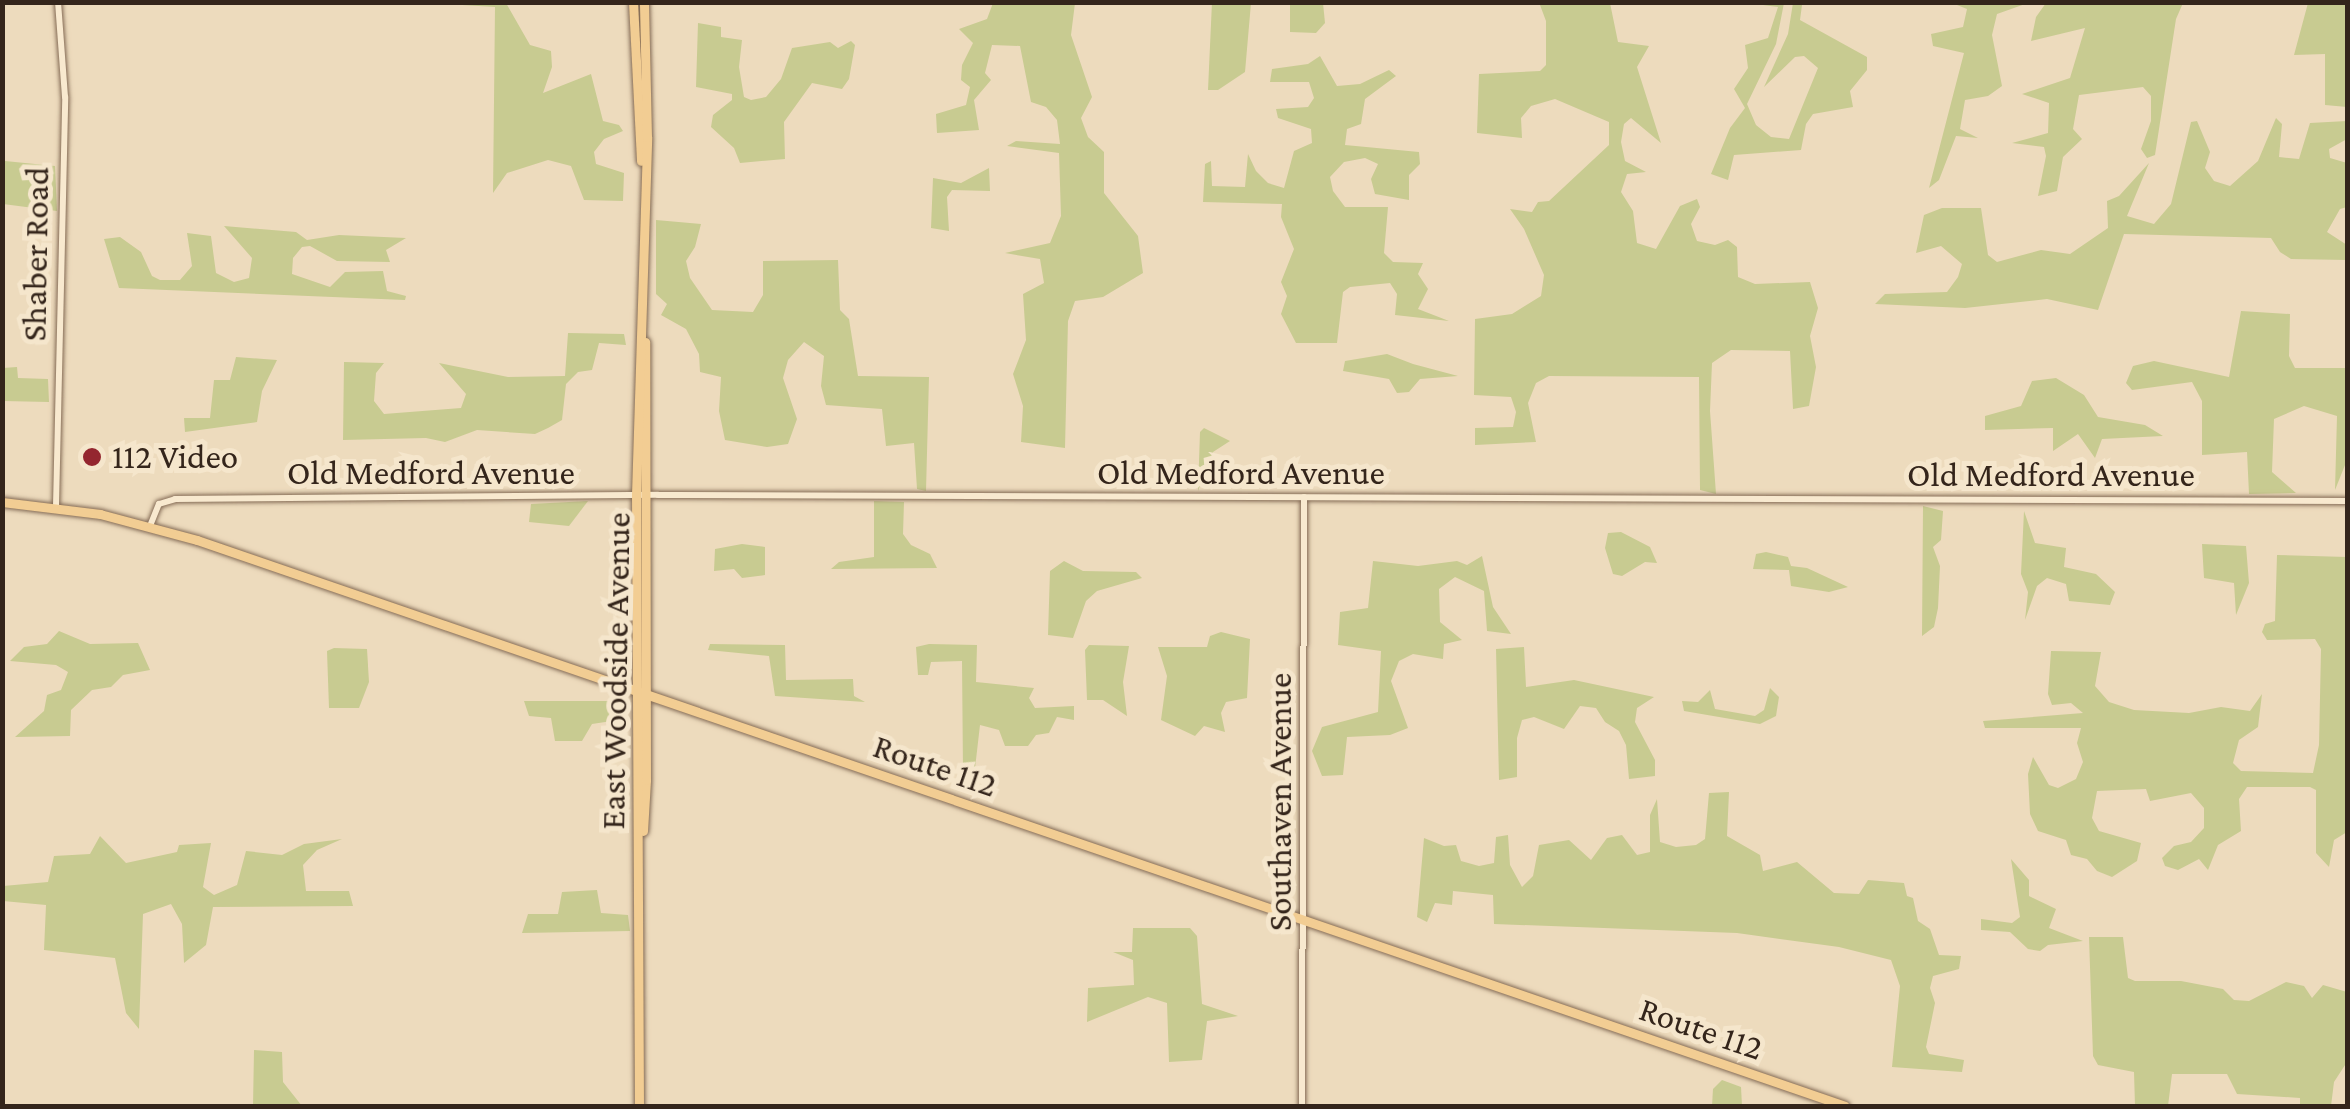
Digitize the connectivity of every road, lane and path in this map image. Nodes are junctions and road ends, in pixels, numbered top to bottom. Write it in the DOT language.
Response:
graph roads {
  1 [pos="58,2"];
  2 [pos="633,2"];
  3 [pos="644,2"];
  4 [pos="643,184"];
  5 [pos="642,329"];
  6 [pos="642,495"];
  7 [pos="1304,498"];
  8 [pos="2348,501"];
  9 [pos="2,502"];
  10 [pos="56,506"];
  11 [pos="150,526"];
  12 [pos="641,695"];
  13 [pos="1305,922"];
  14 [pos="640,1106"];
  15 [pos="1302,1106"];
  16 [pos="1845,1106"];
  1 -- 10 [label="street, Shaber Road"];
  2 -- 4 [label="main road"];
  3 -- 4 [label="main road"];
  4 -- 5 [label="main road"];
  5 -- 6 [label="main road"];
  5 -- 6 [label="main road"];
  6 -- 7 [label="street, Old Medford Avenue"];
  6 -- 11 [label="street, Old Medford Avenue"];
  6 -- 12 [label="main road, East Woodside Avenue"];
  7 -- 8 [label="street, Old Medford Avenue"];
  7 -- 13 [label="street, Southaven Avenue"];
  9 -- 10 [label="main road, Route 112"];
  10 -- 11 [label="main road, Route 112"];
  11 -- 12 [label="main road, Route 112"];
  12 -- 13 [label="main road, Route 112"];
  12 -- 14 [label="main road, East Woodside Avenue"];
  13 -- 15 [label="street, Southaven Avenue"];
  13 -- 16 [label="main road, Route 112"];
}
